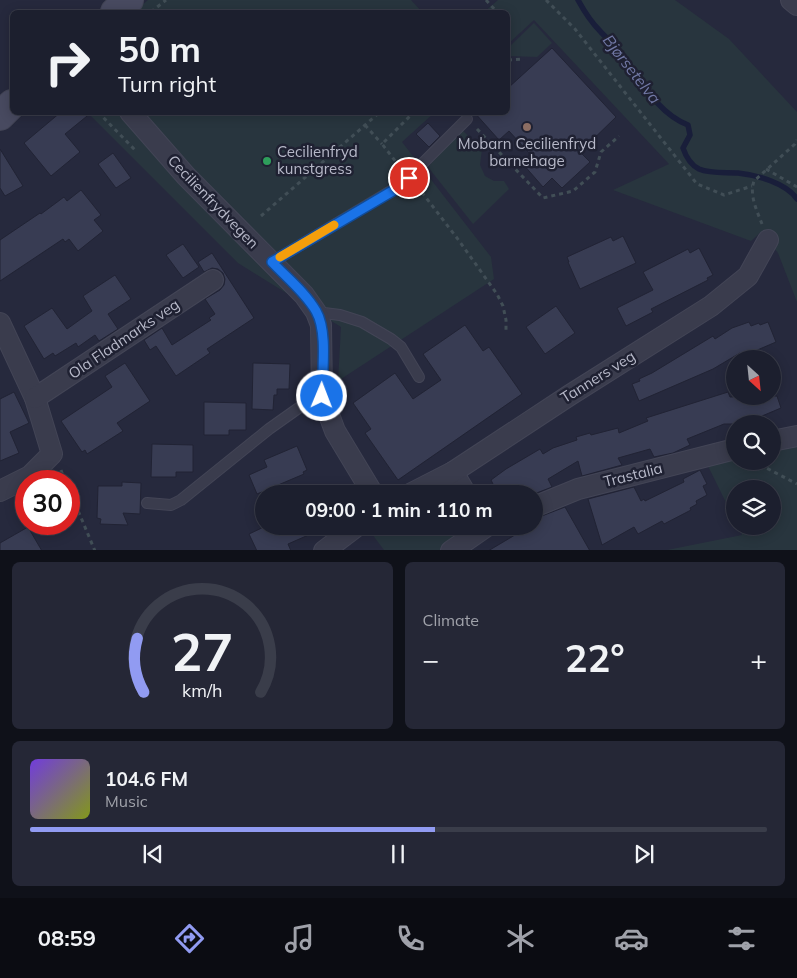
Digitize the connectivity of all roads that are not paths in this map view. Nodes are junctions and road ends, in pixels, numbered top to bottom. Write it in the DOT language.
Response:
graph roads {
  1 [pos="129,0"];
  2 [pos="791,0"];
  3 [pos="797,5"];
  4 [pos="117,10"];
  5 [pos="10,106"];
  6 [pos="133,115"];
  7 [pos="0,116"];
  8 [pos="467,119"];
  9 [pos="768,240"];
  10 [pos="272,262"];
  11 [pos="213,280"];
  12 [pos="316,312"];
  13 [pos="0,323"];
  14 [pos="419,377"];
  15 [pos="322,396"];
  16 [pos="35,398"];
  17 [pos="797,436"];
  18 [pos="781,439"];
  19 [pos="726,451"];
  20 [pos="453,472"];
  21 [pos="368,485"];
  22 [pos="428,485"];
  23 [pos="461,485"];
  24 [pos="0,491"];
  25 [pos="147,503"];
  26 [pos="543,503"];
  27 [pos="345,535"];
  28 [pos="474,535"];
  29 [pos="324,550"];
  30 [pos="451,550"];
  1 -- 4 [label="main road"];
  2 -- 3 [label="street"];
  5 -- 7 [label="main road"];
  6 -- 10 [label="street, Cecilienfrydvegen"];
  8 -- 10 [label="lane"];
  9 -- 20 [label="street, Tanners veg"];
  10 -- 12 [label="street, Cecilienfrydvegen"];
  11 -- 16 [label="street, Ola Fladmarks veg"];
  12 -- 14 [label="lane"];
  12 -- 15 [label="street, Cecilienfrydvegen"];
  13 -- 16 [label="street"];
  15 -- 21 [label="street, Cecilienfrydvegen"];
  15 -- 25 [label="lane"];
  16 -- 24 [label="street"];
  17 -- 18 [label="street"];
  19 -- 26 [label="street, Trastalia"];
  20 -- 22 [label="street, Tanners veg"];
  20 -- 23 [label="street"];
  27 -- 29 [label="street"];
  28 -- 30 [label="street"];
}
